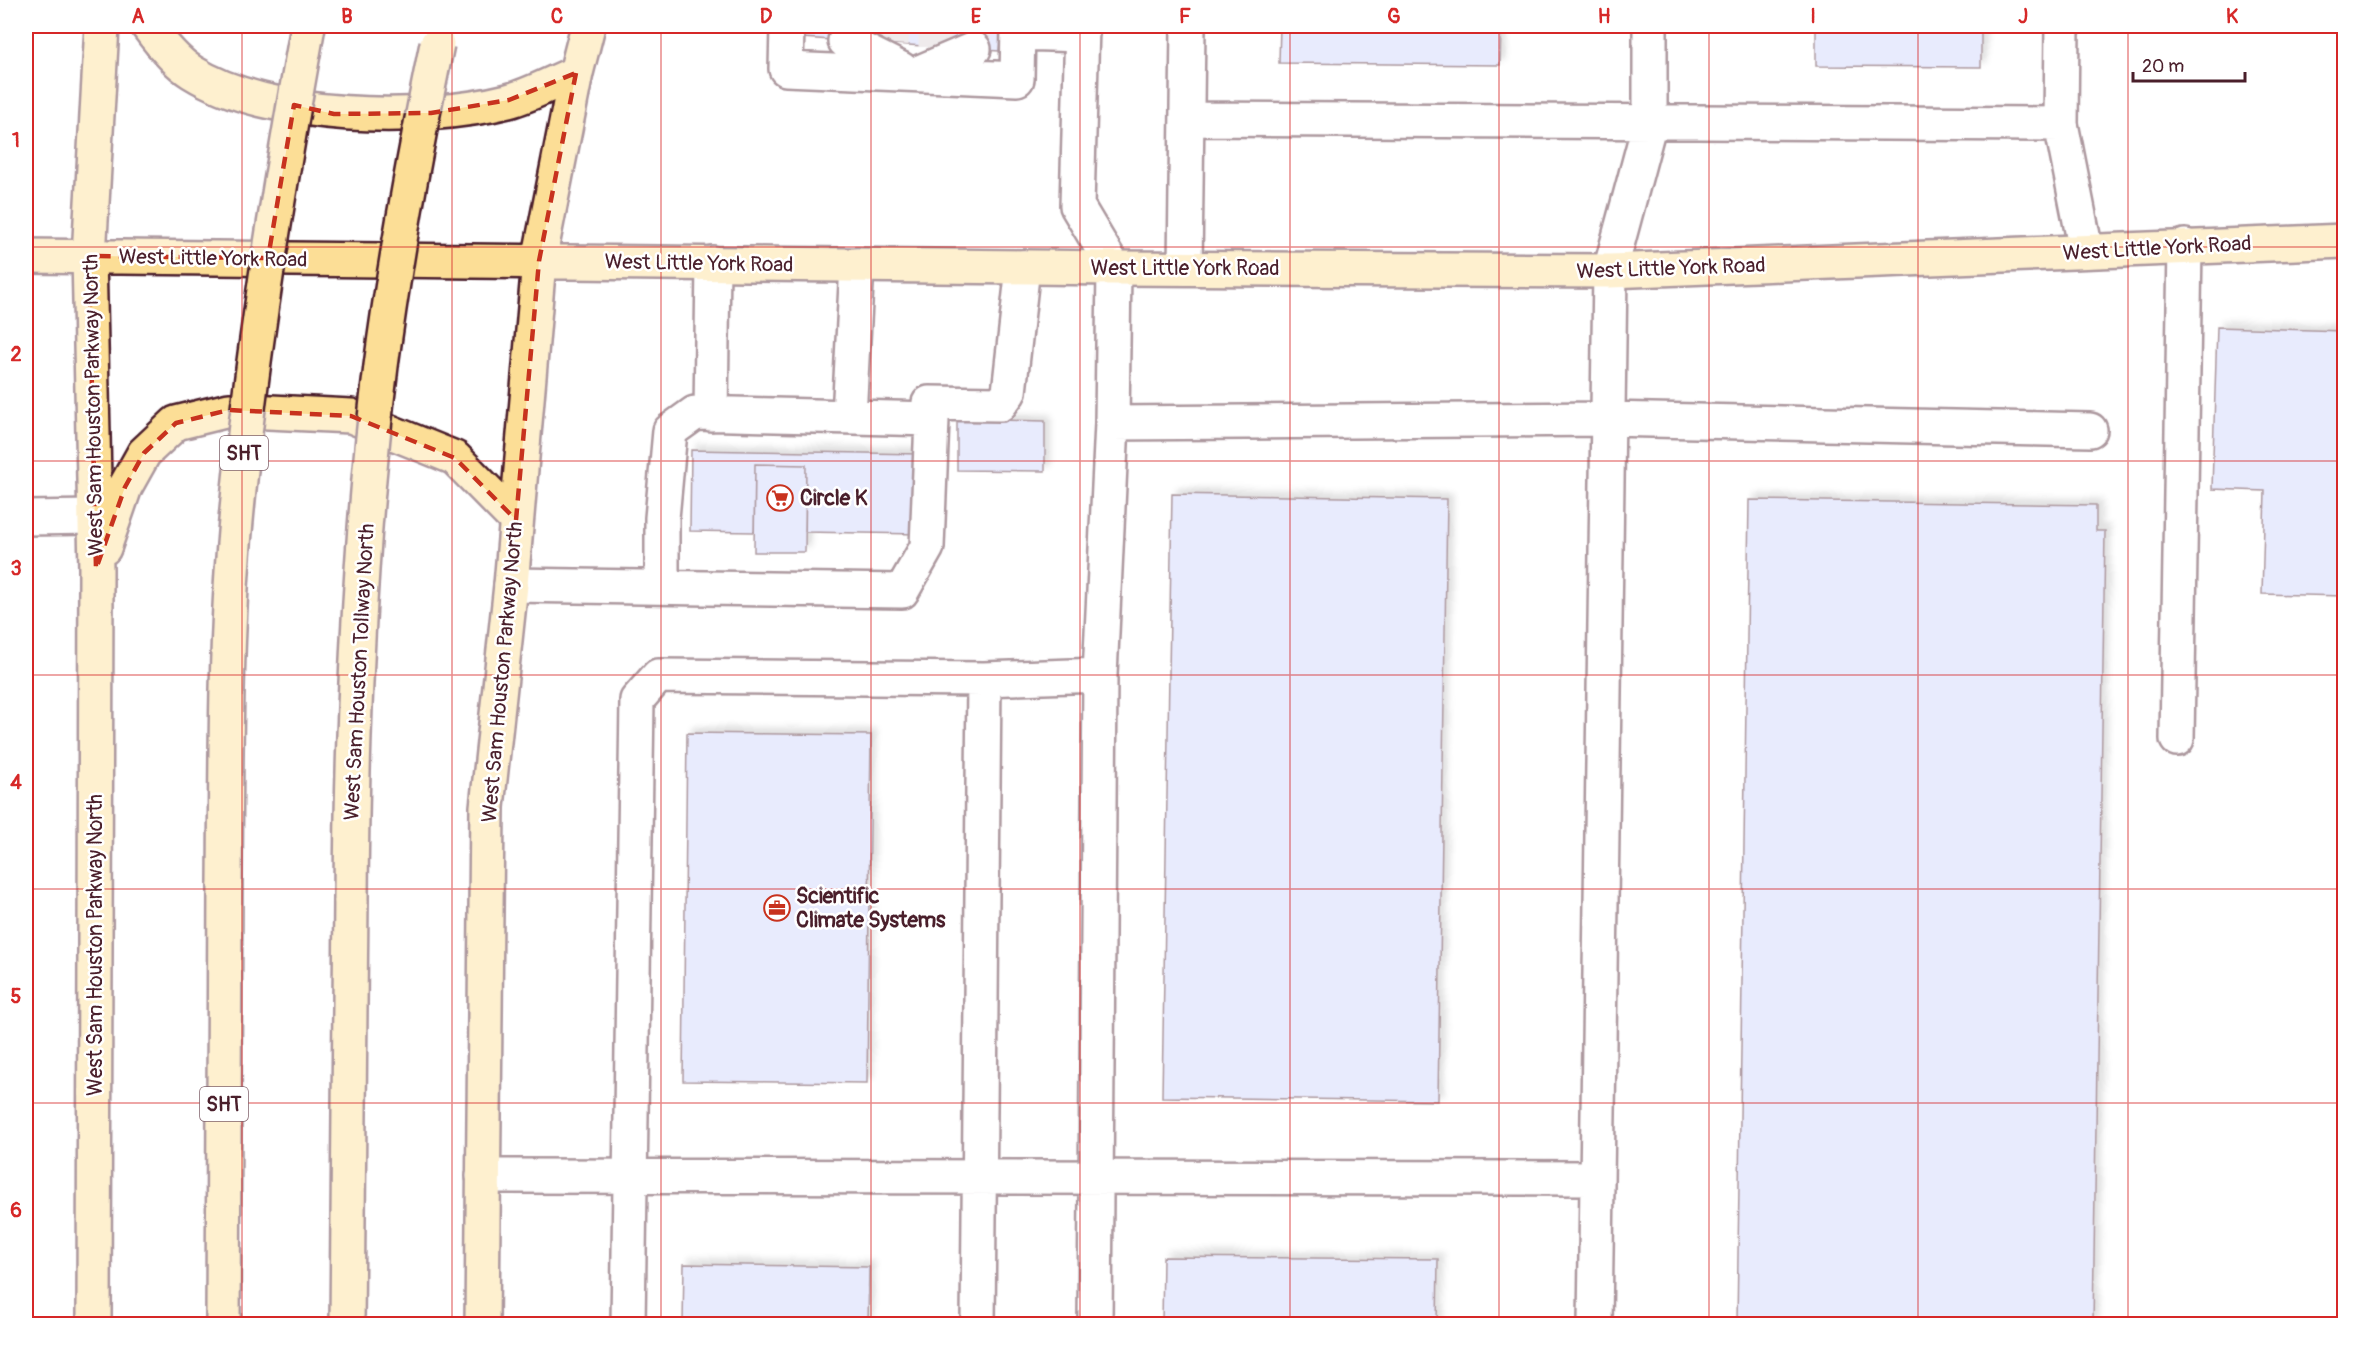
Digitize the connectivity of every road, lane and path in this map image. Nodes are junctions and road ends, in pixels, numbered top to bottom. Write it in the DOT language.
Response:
graph roads {
  1 [pos="102,26"];
  2 [pos="148,26"];
  3 [pos="308,26"];
  4 [pos="441,26"];
  5 [pos="588,26"];
  6 [pos="787,26"];
  7 [pos="1188,26"];
  8 [pos="1650,26"];
  9 [pos="2062,26"];
  10 [pos="1018,29"];
  11 [pos="1082,30"];
  12 [pos="845,41"];
  13 [pos="892,44"];
  14 [pos="935,47"];
  15 [pos="974,49"];
  16 [pos="576,73"];
  17 [pos="913,76"];
  18 [pos="1187,119"];
  19 [pos="1650,122"];
  20 [pos="2061,124"];
  21 [pos="2344,241"];
  22 [pos="2185,246"];
  23 [pos="2086,251"];
  24 [pos="26,256"];
  25 [pos="89,256"];
  26 [pos="538,261"];
  27 [pos="713,263"];
  28 [pos="857,265"];
  29 [pos="1023,267"];
  30 [pos="1114,268"];
  31 [pos="1185,268"];
  32 [pos="1610,271"];
  33 [pos="711,414"];
  34 [pos="849,416"];
  35 [pos="1607,419"];
  36 [pos="932,420"];
  37 [pos="1112,423"];
  38 [pos="2090,430"];
  39 [pos="95,517"];
  40 [pos="26,518"];
  41 [pos="516,520"];
  42 [pos="96,569"];
  43 [pos="511,585"];
  44 [pos="663,586"];
  45 [pos="1100,675"];
  46 [pos="984,679"];
  47 [pos="2177,739"];
  48 [pos="483,1176"];
  49 [pos="630,1176"];
  50 [pos="979,1177"];
  51 [pos="1096,1177"];
  52 [pos="1596,1178"];
  53 [pos="94,1324"];
  54 [pos="223,1324"];
  55 [pos="347,1324"];
  56 [pos="482,1324"];
  57 [pos="628,1324"];
  58 [pos="978,1324"];
  59 [pos="1095,1324"];
  60 [pos="1595,1324"];
  1 -- 25 [label="main road, West Sam Houston Parkway North"];
  2 -- 16 [label="main road"];
  3 -- 54 [label="main road, SHT, bridge"];
  4 -- 55 [label="main road, West Sam Houston Tollway North, bridge"];
  5 -- 16 [label="main road, West Sam Houston Parkway North"];
  6 -- 17 [label="lane"];
  7 -- 18 [label="lane"];
  8 -- 19 [label="lane"];
  9 -- 20 [label="lane"];
  10 -- 11 [label="lane"];
  10 -- 17 [label="lane"];
  11 -- 30 [label="lane"];
  12 -- 17 [label="lane"];
  13 -- 17 [label="lane"];
  14 -- 17 [label="lane"];
  15 -- 17 [label="lane"];
  16 -- 26 [label="main road, West Sam Houston Parkway North"];
  18 -- 19 [label="lane"];
  18 -- 31 [label="lane"];
  19 -- 20 [label="lane"];
  19 -- 32 [label="lane"];
  20 -- 23 [label="lane"];
  21 -- 22 [label="main road, West Little York Road"];
  22 -- 23 [label="main road, West Little York Road"];
  22 -- 47 [label="lane"];
  23 -- 32 [label="main road, West Little York Road"];
  24 -- 25 [label="main road, West Little York Road"];
  25 -- 26 [label="main road, West Little York Road"];
  25 -- 39 [label="main road, West Sam Houston Parkway North"];
  26 -- 27 [label="main road, West Little York Road"];
  26 -- 41 [label="main road, West Sam Houston Parkway North"];
  27 -- 28 [label="main road, West Little York Road"];
  27 -- 33 [label="lane"];
  28 -- 29 [label="main road, West Little York Road"];
  28 -- 34 [label="lane"];
  29 -- 30 [label="main road, West Little York Road"];
  29 -- 36 [label="lane"];
  30 -- 31 [label="main road, West Little York Road"];
  30 -- 37 [label="lane"];
  31 -- 32 [label="main road, West Little York Road"];
  32 -- 35 [label="lane"];
  33 -- 34 [label="lane"];
  33 -- 44 [label="lane"];
  34 -- 36 [label="lane"];
  35 -- 37 [label="lane"];
  35 -- 38 [label="lane"];
  35 -- 52 [label="lane"];
  36 -- 44 [label="lane"];
  37 -- 45 [label="lane"];
  39 -- 40 [label="lane"];
  39 -- 42 [label="main road, West Sam Houston Parkway North"];
  41 -- 42 [label="main road"];
  41 -- 43 [label="main road, West Sam Houston Parkway North"];
  42 -- 53 [label="main road, West Sam Houston Parkway North"];
  43 -- 44 [label="lane"];
  43 -- 48 [label="main road, West Sam Houston Parkway North"];
  45 -- 46 [label="lane"];
  45 -- 51 [label="lane"];
  46 -- 49 [label="lane"];
  46 -- 50 [label="lane"];
  48 -- 49 [label="lane"];
  48 -- 56 [label="main road, West Sam Houston Parkway North"];
  49 -- 50 [label="lane"];
  49 -- 57 [label="lane"];
  50 -- 51 [label="lane"];
  50 -- 58 [label="lane"];
  51 -- 52 [label="lane"];
  51 -- 59 [label="lane"];
  52 -- 60 [label="lane"];
}
